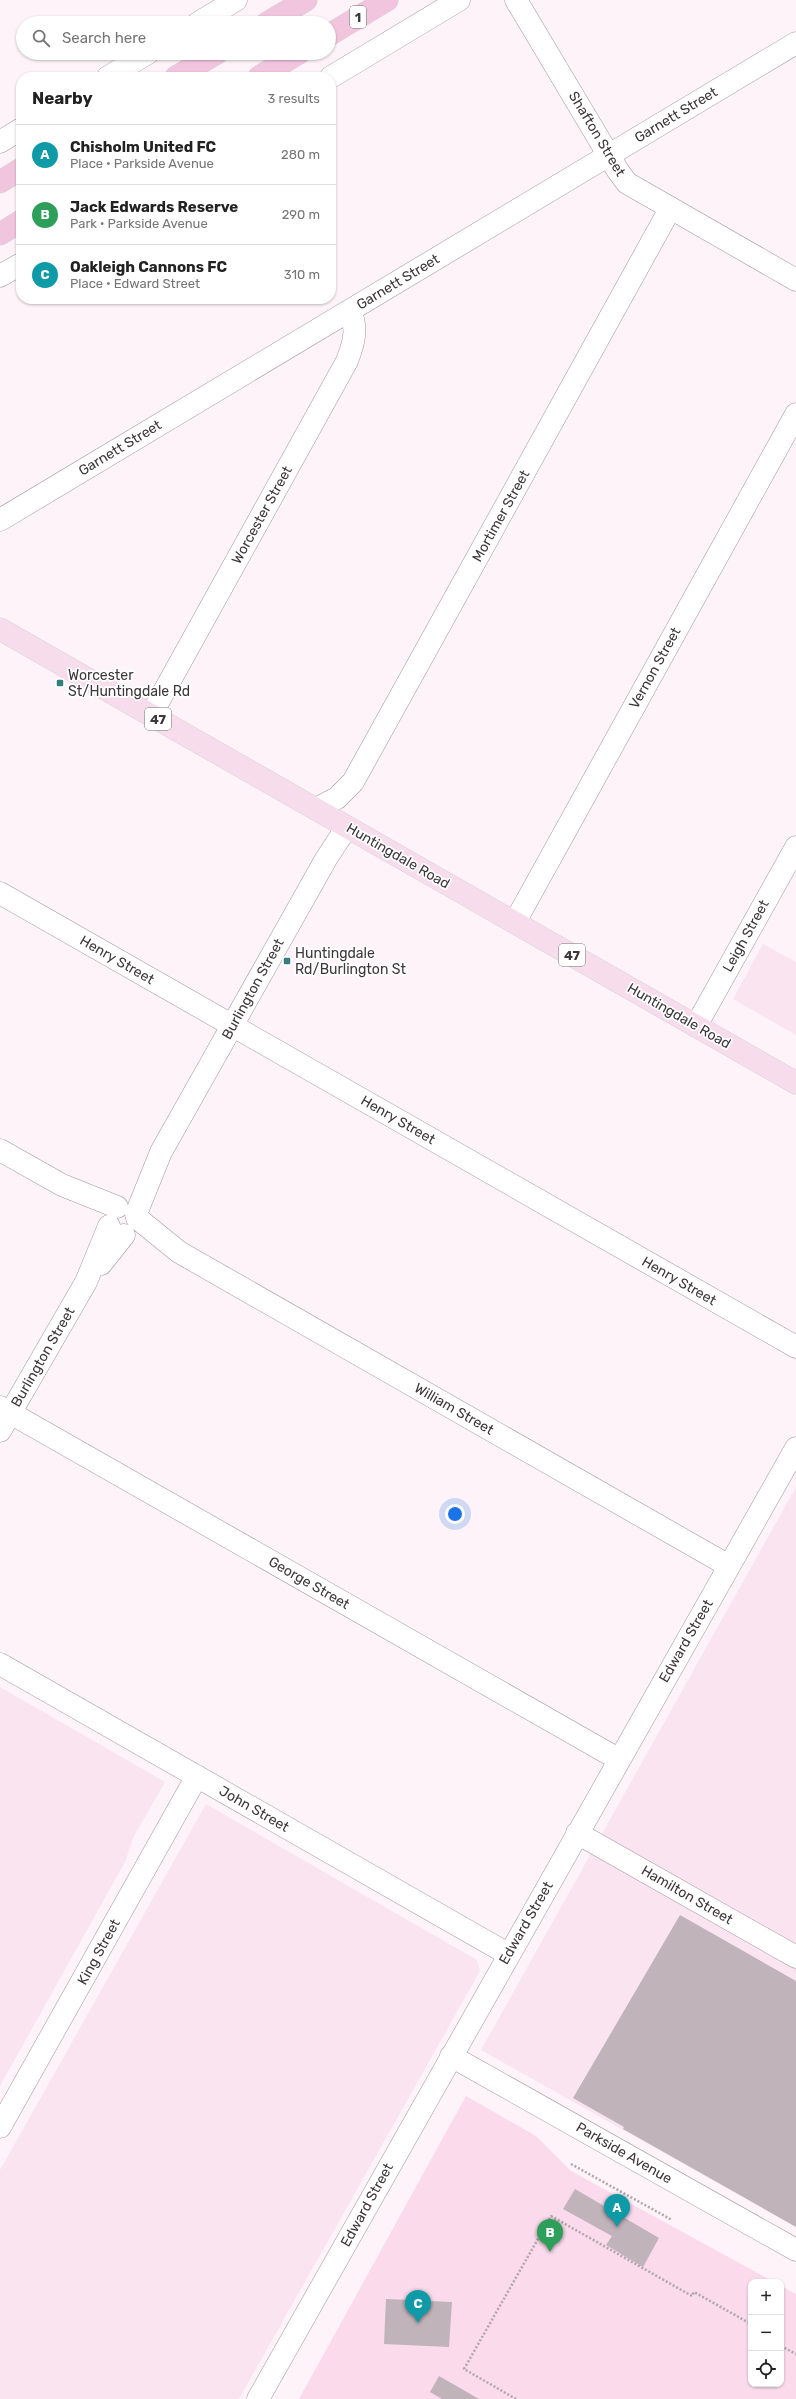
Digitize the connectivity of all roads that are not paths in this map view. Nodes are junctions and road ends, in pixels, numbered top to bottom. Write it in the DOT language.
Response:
graph roads {
  1 [pos="236,0"];
  2 [pos="306,0"];
  3 [pos="387,0"];
  4 [pos="459,0"];
  5 [pos="516,0"];
  6 [pos="210,16"];
  7 [pos="279,16"];
  8 [pos="336,31"];
  9 [pos="796,43"];
  10 [pos="136,60"];
  11 [pos="205,60"];
  12 [pos="287,60"];
  13 [pos="116,72"];
  14 [pos="185,72"];
  15 [pos="267,72"];
  16 [pos="336,74"];
  17 [pos="16,133"];
  18 [pos="0,142"];
  19 [pos="609,156"];
  20 [pos="16,172"];
  21 [pos="0,182"];
  22 [pos="670,209"];
  23 [pos="16,224"];
  24 [pos="0,234"];
  25 [pos="16,267"];
  26 [pos="0,276"];
  27 [pos="796,280"];
  28 [pos="350,311"];
  29 [pos="796,414"];
  30 [pos="0,520"];
  31 [pos="0,629"];
  32 [pos="151,715"];
  33 [pos="316,809"];
  34 [pos="347,827"];
  35 [pos="796,847"];
  36 [pos="0,893"];
  37 [pos="515,922"];
  38 [pos="232,1026"];
  39 [pos="696,1026"];
  40 [pos="796,1083"];
  41 [pos="0,1150"];
  42 [pos="122,1220"];
  43 [pos="796,1348"];
  44 [pos="4,1417"];
  45 [pos="796,1448"];
  46 [pos="729,1566"];
  47 [pos="0,1664"];
  48 [pos="618,1759"];
  49 [pos="197,1776"];
  50 [pos="577,1833"];
  51 [pos="508,1954"];
  52 [pos="796,1958"];
  53 [pos="451,2056"];
  54 [pos="0,2127"];
  55 [pos="796,2250"];
  56 [pos="258,2399"];
  1 -- 6 [label="street"];
  2 -- 7 [label="highway"];
  3 -- 8 [label="highway, 1"];
  4 -- 16 [label="street"];
  5 -- 19 [label="street, Shafton Street"];
  9 -- 19 [label="street, Garnett Street"];
  10 -- 13 [label="street"];
  11 -- 14 [label="highway"];
  12 -- 15 [label="highway"];
  17 -- 18 [label="street"];
  19 -- 22 [label="street, Shafton Street"];
  19 -- 28 [label="street, Garnett Street"];
  20 -- 21 [label="highway"];
  22 -- 27 [label="street, Shafton Street"];
  22 -- 33 [label="street, Mortimer Street"];
  23 -- 24 [label="highway"];
  25 -- 26 [label="street"];
  28 -- 30 [label="street, Garnett Street"];
  28 -- 32 [label="street, Worcester Street"];
  29 -- 37 [label="street, Vernon Street"];
  31 -- 32 [label="main road, Huntingdale Road / 47"];
  32 -- 33 [label="main road, Huntingdale Road / 47"];
  33 -- 34 [label="main road, Huntingdale Road / 47"];
  34 -- 37 [label="main road, Huntingdale Road / 47"];
  34 -- 38 [label="street, Burlington Street"];
  35 -- 39 [label="street, Leigh Street"];
  36 -- 38 [label="street, Henry Street"];
  37 -- 39 [label="main road, Huntingdale Road / 47"];
  38 -- 42 [label="street, Burlington Street"];
  38 -- 43 [label="street, Henry Street"];
  39 -- 40 [label="main road, Huntingdale Road / 47"];
  41 -- 42 [label="street, William Street"];
  42 -- 44 [label="street, Burlington Street"];
  42 -- 46 [label="street, William Street"];
  44 -- 48 [label="street, George Street"];
  45 -- 46 [label="street, Edward Street"];
  46 -- 48 [label="street, Edward Street"];
  47 -- 49 [label="street, John Street"];
  48 -- 50 [label="street, Edward Street"];
  49 -- 51 [label="street, John Street"];
  49 -- 54 [label="street, King Street"];
  50 -- 51 [label="street, Edward Street"];
  50 -- 52 [label="street, Hamilton Street"];
  51 -- 53 [label="street, Edward Street"];
  53 -- 55 [label="street, Parkside Avenue"];
  53 -- 56 [label="street, Edward Street"];
}
